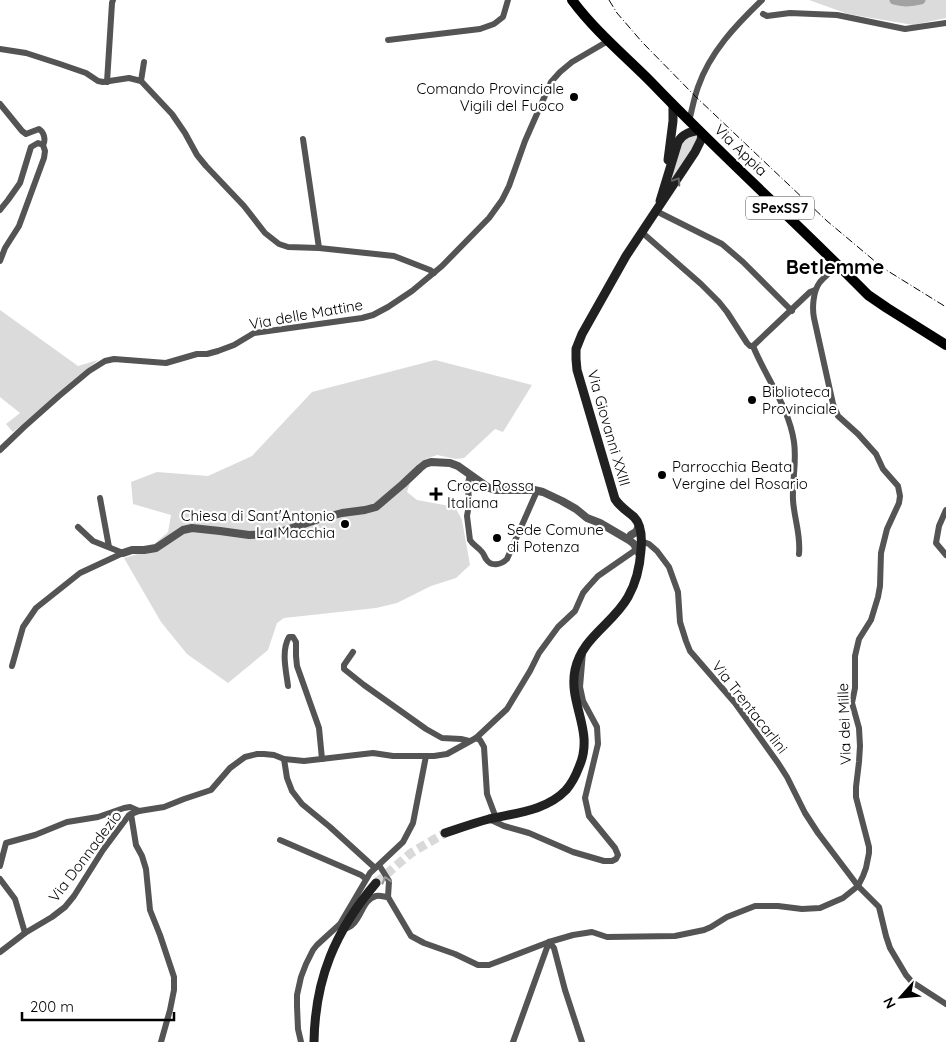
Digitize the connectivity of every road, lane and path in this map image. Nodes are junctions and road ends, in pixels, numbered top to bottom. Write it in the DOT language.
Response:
graph roads {
  1 [pos="113,0"];
  2 [pos="508,0"];
  3 [pos="572,0"];
  4 [pos="762,0"];
  5 [pos="764,14"];
  6 [pos="946,23"];
  7 [pos="388,40"];
  8 [pos="608,41"];
  9 [pos="0,49"];
  10 [pos="144,62"];
  11 [pos="141,81"];
  12 [pos="107,82"];
  13 [pos="0,104"];
  14 [pos="673,106"];
  15 [pos="689,121"];
  16 [pos="700,132"];
  17 [pos="303,139"];
  18 [pos="43,145"];
  19 [pos="695,152"];
  20 [pos="721,152"];
  21 [pos="665,183"];
  22 [pos="657,209"];
  23 [pos="0,210"];
  24 [pos="643,231"];
  25 [pos="319,248"];
  26 [pos="0,262"];
  27 [pos="838,266"];
  28 [pos="434,273"];
  29 [pos="816,290"];
  30 [pos="792,310"];
  31 [pos="946,345"];
  32 [pos="753,346"];
  33 [pos="3,448"];
  34 [pos="0,454"];
  35 [pos="470,476"];
  36 [pos="537,491"];
  37 [pos="100,498"];
  38 [pos="946,510"];
  39 [pos="78,527"];
  40 [pos="636,545"];
  41 [pos="109,547"];
  42 [pos="123,552"];
  43 [pos="799,554"];
  44 [pos="946,555"];
  45 [pos="584,649"];
  46 [pos="353,652"];
  47 [pos="12,666"];
  48 [pos="288,686"];
  49 [pos="476,738"];
  50 [pos="468,741"];
  51 [pos="426,756"];
  52 [pos="284,759"];
  53 [pos="322,759"];
  54 [pos="139,812"];
  55 [pos="131,814"];
  56 [pos="492,818"];
  57 [pos="445,833"];
  58 [pos="280,840"];
  59 [pos="0,866"];
  60 [pos="377,866"];
  61 [pos="0,879"];
  62 [pos="366,879"];
  63 [pos="376,884"];
  64 [pos="858,886"];
  65 [pos="388,897"];
  66 [pos="343,929"];
  67 [pos="25,933"];
  68 [pos="549,942"];
  69 [pos="0,952"];
  70 [pos="946,1004"];
  71 [pos="161,1042"];
  72 [pos="301,1042"];
  73 [pos="314,1042"];
  74 [pos="513,1042"];
  75 [pos="582,1042"];
  1 -- 12 [label="street"];
  2 -- 7 [label="street"];
  3 -- 8 [label="main road, Via Appia / SPexSS7"];
  4 -- 15 [label="street"];
  5 -- 6 [label="street"];
  8 -- 14 [label="main road, Via Appia / SPexSS7"];
  8 -- 28 [label="street, Via delle Mattine"];
  9 -- 12 [label="street"];
  10 -- 11 [label="street"];
  11 -- 12 [label="street"];
  11 -- 25 [label="street"];
  13 -- 18 [label="street"];
  14 -- 15 [label="main road, Via Appia / SPexSS7"];
  14 -- 21 [label="main road"];
  15 -- 16 [label="main road, Via Appia / SPexSS7"];
  16 -- 19 [label="main road"];
  16 -- 20 [label="main road, Via Appia / SPexSS7"];
  16 -- 21 [label="main road"];
  17 -- 25 [label="street"];
  18 -- 23 [label="street"];
  18 -- 26 [label="street"];
  19 -- 20 [label="main road"];
  22 -- 19 [label="main road, one-way"];
  20 -- 27 [label="main road, Via Appia / SPexSS7"];
  21 -- 22 [label="main road"];
  22 -- 24 [label="main road, Via Giovanni XXIII"];
  22 -- 30 [label="street"];
  24 -- 32 [label="street"];
  24 -- 40 [label="main road, Via Giovanni XXIII"];
  25 -- 28 [label="street"];
  27 -- 29 [label="street"];
  27 -- 31 [label="main road, Via Appia / SPexSS7"];
  28 -- 33 [label="street, Via delle Mattine"];
  29 -- 30 [label="street"];
  29 -- 64 [label="street, Via dei Mille"];
  30 -- 32 [label="street"];
  32 -- 43 [label="street"];
  33 -- 34 [label="street, Via delle Mattine"];
  35 -- 36 [label="street"];
  35 -- 36 [label="street"];
  35 -- 42 [label="street"];
  36 -- 40 [label="street"];
  37 -- 41 [label="street"];
  38 -- 44 [label="street"];
  39 -- 41 [label="street"];
  40 -- 45 [label="main road, Via Giovanni XXIII"];
  40 -- 49 [label="street, Via Donnadezio"];
  40 -- 64 [label="street, Via Trentacarlini"];
  41 -- 42 [label="street"];
  42 -- 47 [label="street"];
  45 -- 56 [label="main road, Via Giovanni XXIII"];
  45 -- 56 [label="street"];
  46 -- 50 [label="street, Via Donnadezio"];
  48 -- 53 [label="street"];
  49 -- 50 [label="street, Via Donnadezio"];
  49 -- 56 [label="street"];
  50 -- 51 [label="street, Via Donnadezio"];
  51 -- 53 [label="street, Via Donnadezio"];
  51 -- 60 [label="street"];
  52 -- 53 [label="street, Via Donnadezio"];
  52 -- 54 [label="street, Via Donnadezio"];
  52 -- 60 [label="street"];
  54 -- 55 [label="street, Via Donnadezio"];
  54 -- 59 [label="street, Via Donnadezio"];
  55 -- 67 [label="street, Via Donnadezio"];
  55 -- 71 [label="street"];
  56 -- 57 [label="main road, Via Giovanni XXIII"];
  58 -- 62 [label="street"];
  60 -- 62 [label="street"];
  65 -- 60 [label="street, one-way"];
  61 -- 67 [label="street"];
  62 -- 72 [label="street"];
  63 -- 66 [label="main road"];
  64 -- 68 [label="street"];
  64 -- 70 [label="street"];
  65 -- 66 [label="street"];
  65 -- 68 [label="street"];
  66 -- 73 [label="main road"];
  67 -- 69 [label="street, Via Donnadezio"];
  68 -- 74 [label="street"];
  68 -- 75 [label="street"];
}
